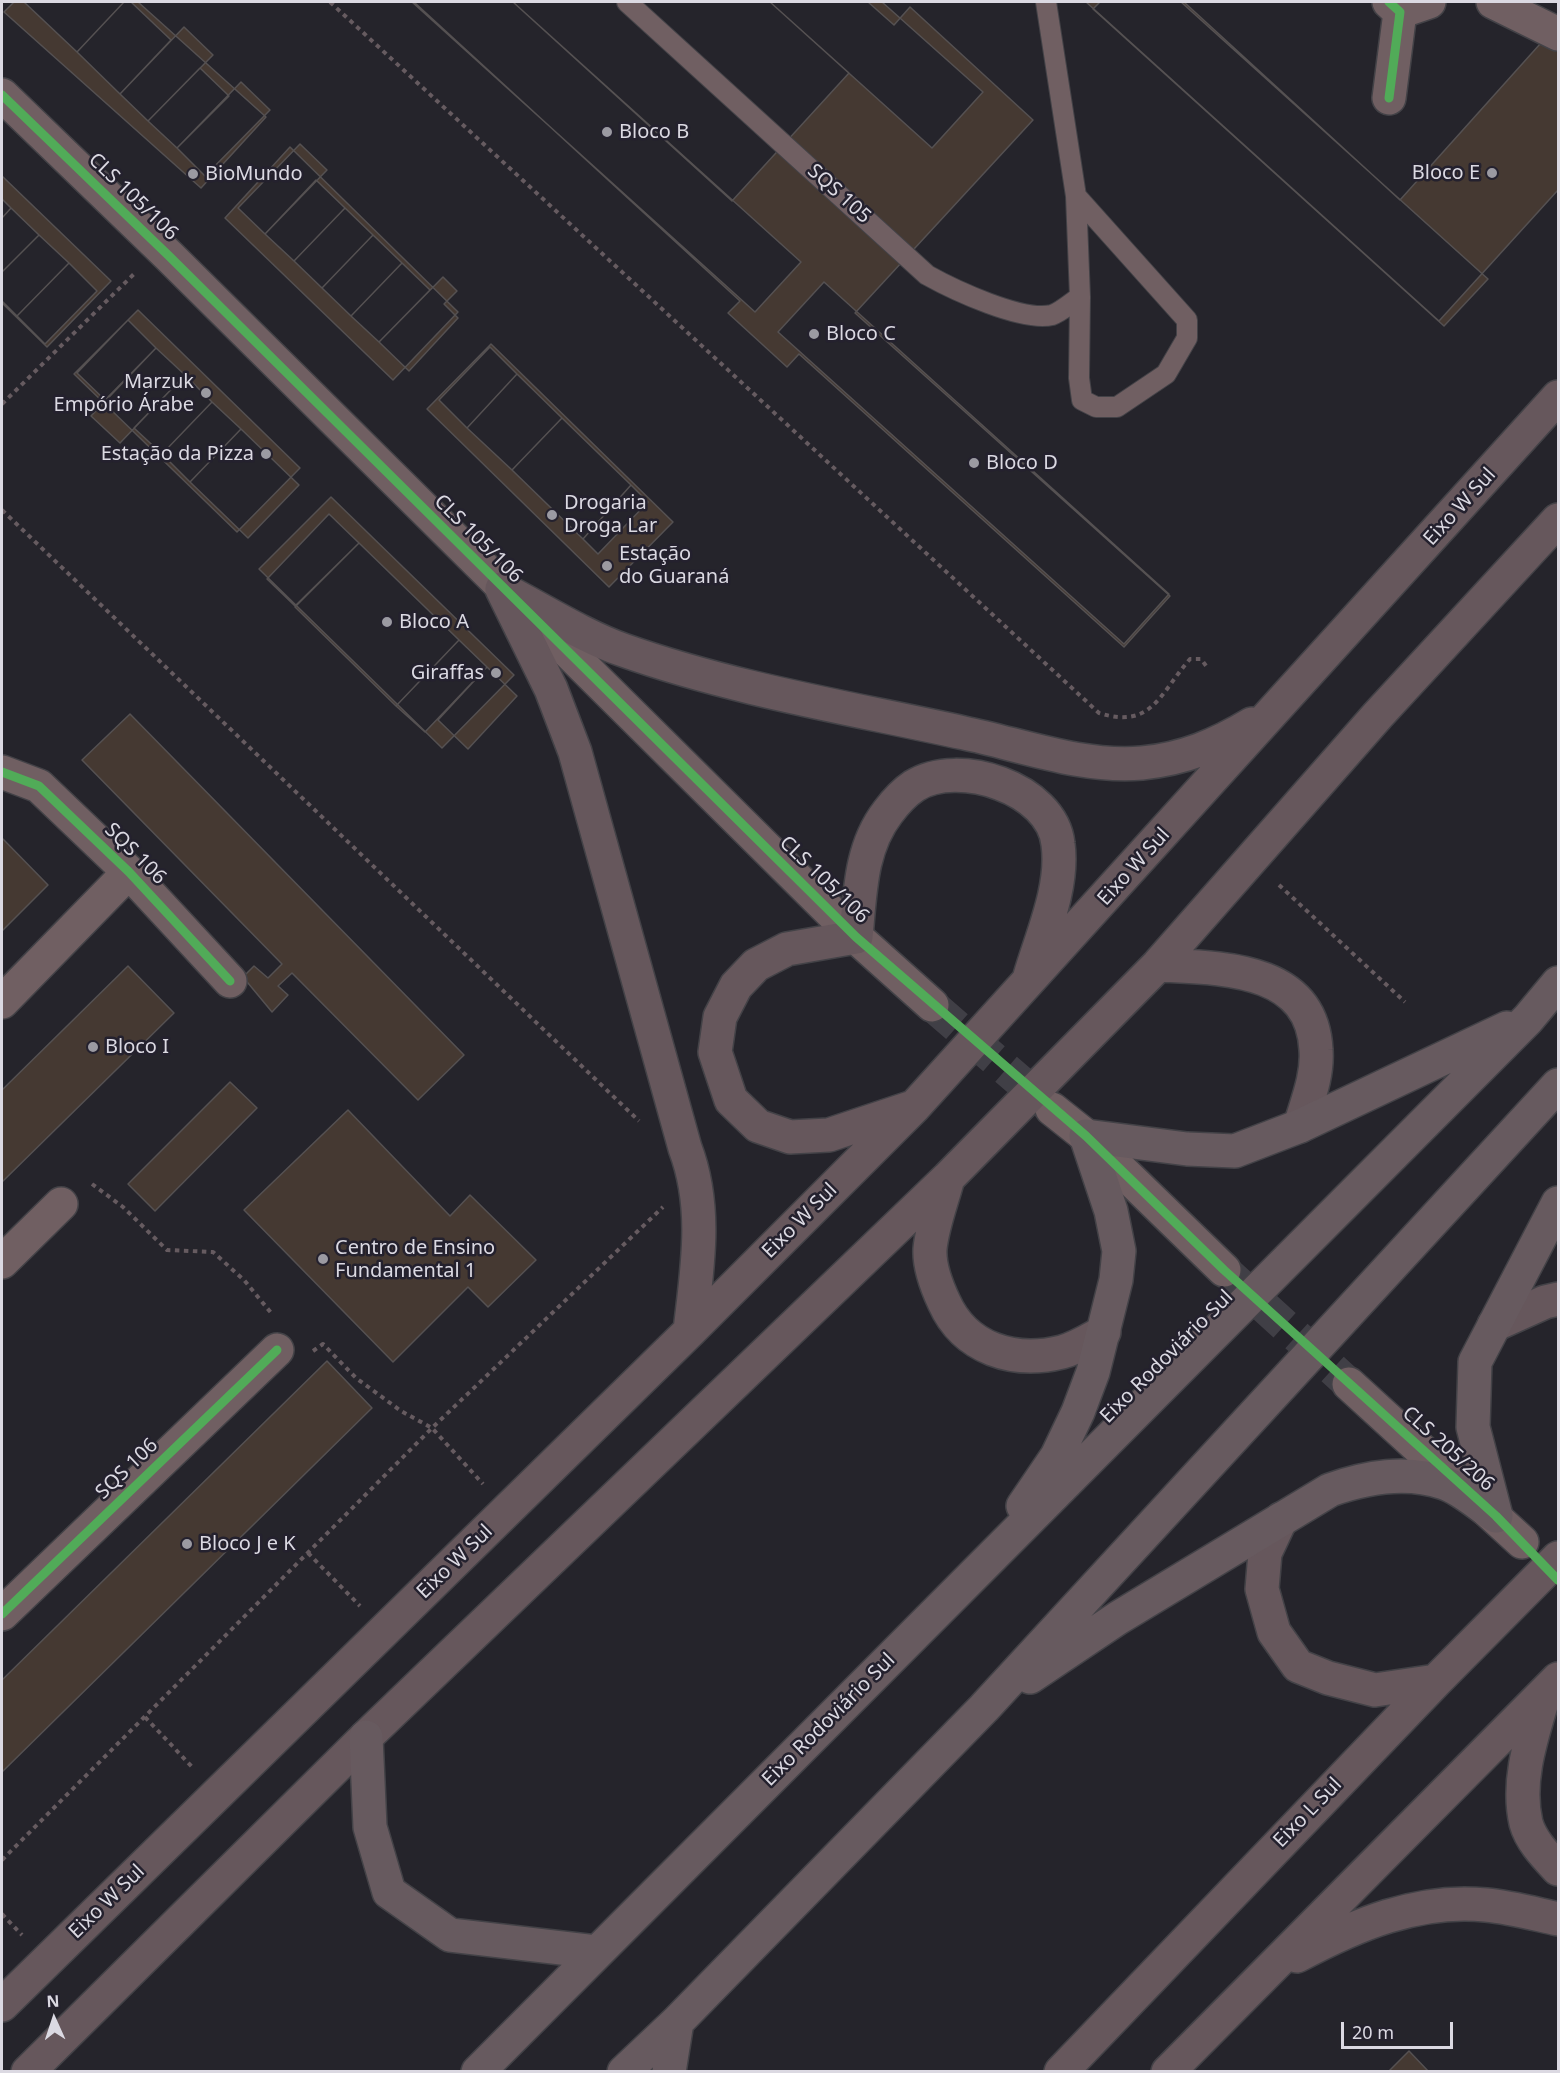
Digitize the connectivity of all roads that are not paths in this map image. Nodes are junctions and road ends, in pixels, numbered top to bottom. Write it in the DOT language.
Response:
graph roads {
  1 [pos="627,2"];
  2 [pos="1046,2"];
  3 [pos="1493,2"];
  4 [pos="1406,5"];
  5 [pos="1558,34"];
  6 [pos="2,95"];
  7 [pos="1389,98"];
  8 [pos="1076,196"];
  9 [pos="1080,297"];
  10 [pos="1558,397"];
  11 [pos="1558,520"];
  12 [pos="502,589"];
  13 [pos="1278,709"];
  14 [pos="2,772"];
  15 [pos="129,872"];
  16 [pos="856,937"];
  17 [pos="1158,965"];
  18 [pos="230,981"];
  19 [pos="1558,983"];
  20 [pos="1028,984"];
  21 [pos="2,1002"];
  22 [pos="932,1005"];
  23 [pos="1528,1018"];
  24 [pos="1558,1085"];
  25 [pos="915,1106"];
  26 [pos="1052,1108"];
  27 [pos="1300,1126"];
  28 [pos="1086,1136"];
  29 [pos="948,1178"];
  30 [pos="1558,1203"];
  31 [pos="61,1204"];
  32 [pos="2,1262"];
  33 [pos="1224,1270"];
  34 [pos="1558,1299"];
  35 [pos="1494,1325"];
  36 [pos="690,1332"];
  37 [pos="1104,1332"];
  38 [pos="277,1350"];
  39 [pos="1349,1384"];
  40 [pos="1496,1516"];
  41 [pos="1281,1519"];
  42 [pos="1522,1542"];
  43 [pos="1558,1558"];
  44 [pos="983,1567"];
  45 [pos="2,1614"];
  46 [pos="1436,1681"];
  47 [pos="1552,1686"];
  48 [pos="984,1708"];
  49 [pos="366,1737"];
  50 [pos="1558,1869"];
  51 [pos="1558,1919"];
  52 [pos="596,1952"];
  53 [pos="1266,1973"];
  54 [pos="2,2005"];
  55 [pos="677,2022"];
  56 [pos="28,2072"];
  57 [pos="478,2072"];
  58 [pos="624,2072"];
  59 [pos="669,2072"];
  60 [pos="1061,2072"];
  61 [pos="1168,2072"];
  1 -- 9 [label="lane, SQS 105"];
  2 -- 8 [label="lane"];
  3 -- 5 [label="street"];
  4 -- 7 [label="street"];
  6 -- 12 [label="street, CLS 105/106"];
  8 -- 9 [label="lane"];
  8 -- 9 [label="lane"];
  10 -- 13 [label="main road, Eixo W Sul"];
  11 -- 17 [label="main road"];
  12 -- 13 [label="main road"];
  12 -- 16 [label="street, CLS 105/106"];
  12 -- 36 [label="main road"];
  13 -- 20 [label="main road, Eixo W Sul"];
  14 -- 15 [label="street, SQS 106"];
  15 -- 18 [label="street, SQS 106"];
  15 -- 21 [label="street, SQS 106"];
  16 -- 20 [label="main road"];
  16 -- 22 [label="street, CLS 105/106"];
  16 -- 25 [label="main road"];
  17 -- 27 [label="main road"];
  17 -- 29 [label="main road"];
  19 -- 23 [label="highway, Eixo Rodoviário Sul"];
  20 -- 25 [label="main road, Eixo W Sul"];
  23 -- 27 [label="highway"];
  23 -- 44 [label="highway, Eixo Rodoviário Sul"];
  24 -- 48 [label="highway"];
  25 -- 36 [label="main road, Eixo W Sul"];
  26 -- 28 [label="street"];
  27 -- 28 [label="highway"];
  28 -- 33 [label="street"];
  28 -- 37 [label="highway"];
  29 -- 37 [label="main road"];
  29 -- 49 [label="main road"];
  30 -- 35 [label="highway"];
  31 -- 32 [label="street"];
  34 -- 35 [label="main road"];
  35 -- 40 [label="highway"];
  36 -- 54 [label="main road, Eixo W Sul"];
  37 -- 44 [label="highway"];
  38 -- 45 [label="street, SQS 106"];
  39 -- 40 [label="street, CLS 205/206"];
  40 -- 41 [label="highway"];
  40 -- 42 [label="street, CLS 205/206"];
  41 -- 46 [label="main road"];
  41 -- 48 [label="highway"];
  43 -- 46 [label="main road, Eixo L Sul"];
  44 -- 52 [label="highway, Eixo Rodoviário Sul"];
  46 -- 60 [label="main road, Eixo L Sul"];
  47 -- 50 [label="main road"];
  47 -- 53 [label="main road"];
  48 -- 55 [label="highway"];
  49 -- 52 [label="highway"];
  49 -- 56 [label="main road"];
  51 -- 53 [label="main road"];
  52 -- 57 [label="highway, Eixo Rodoviário Sul"];
  53 -- 61 [label="main road"];
  55 -- 58 [label="highway"];
  55 -- 59 [label="highway"];
}
